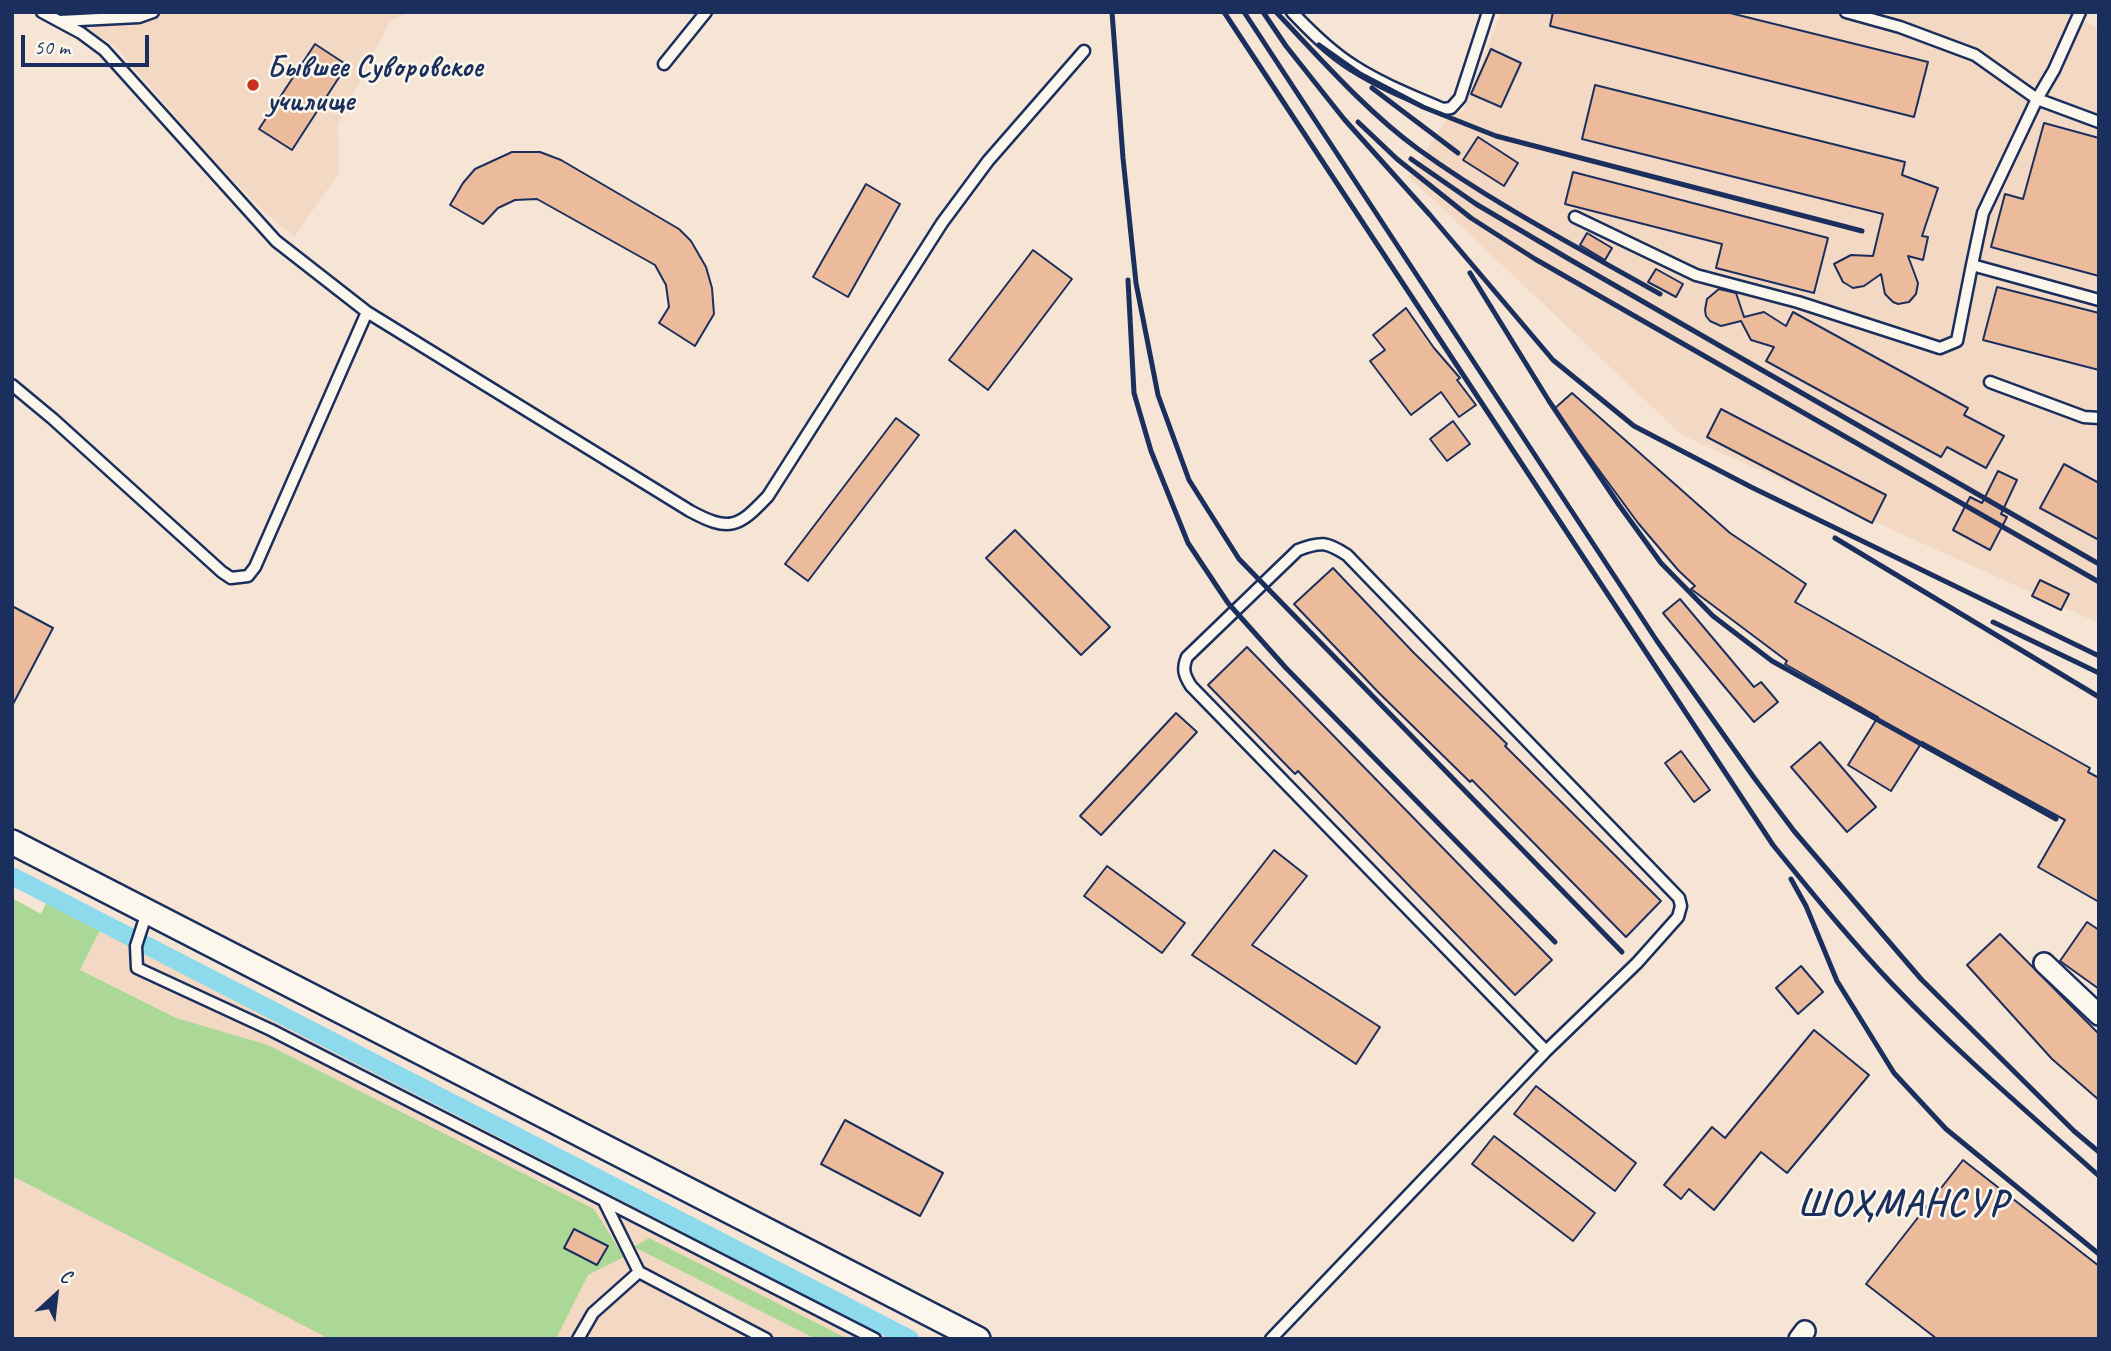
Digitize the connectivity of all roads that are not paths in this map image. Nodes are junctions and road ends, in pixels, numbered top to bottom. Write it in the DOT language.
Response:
graph roads {
  1 [pos="42,12"];
  2 [pos="153,12"];
  3 [pos="706,12"];
  4 [pos="1292,12"];
  5 [pos="1487,12"];
  6 [pos="1846,12"];
  7 [pos="2080,12"];
  8 [pos="60,21"];
  9 [pos="1084,51"];
  10 [pos="664,64"];
  11 [pos="2037,99"];
  12 [pos="2099,122"];
  13 [pos="1575,218"];
  14 [pos="1972,265"];
  15 [pos="2099,300"];
  16 [pos="367,312"];
  17 [pos="1990,382"];
  18 [pos="12,385"];
  19 [pos="2099,418"];
  20 [pos="12,842"];
  21 [pos="147,912"];
  22 [pos="2044,963"];
  23 [pos="2099,1015"];
  24 [pos="1546,1051"];
  25 [pos="604,1200"];
  26 [pos="639,1272"];
  27 [pos="578,1339"];
  28 [pos="766,1339"];
  29 [pos="875,1339"];
  30 [pos="978,1339"];
  31 [pos="1271,1339"];
  1 -- 8 [label="lane"];
  2 -- 8 [label="lane"];
  3 -- 10 [label="lane"];
  4 -- 5 [label="lane"];
  6 -- 11 [label="lane"];
  7 -- 11 [label="lane"];
  8 -- 16 [label="lane"];
  9 -- 16 [label="lane"];
  11 -- 12 [label="lane"];
  11 -- 14 [label="lane"];
  13 -- 14 [label="lane"];
  14 -- 15 [label="lane"];
  16 -- 18 [label="lane"];
  17 -- 19 [label="lane"];
  20 -- 21 [label="street"];
  21 -- 25 [label="lane"];
  21 -- 30 [label="street"];
  22 -- 23 [label="street"];
  24 -- 24 [label="lane"];
  24 -- 31 [label="lane"];
  25 -- 26 [label="lane"];
  25 -- 29 [label="lane"];
  26 -- 27 [label="lane"];
  26 -- 28 [label="lane"];
}
